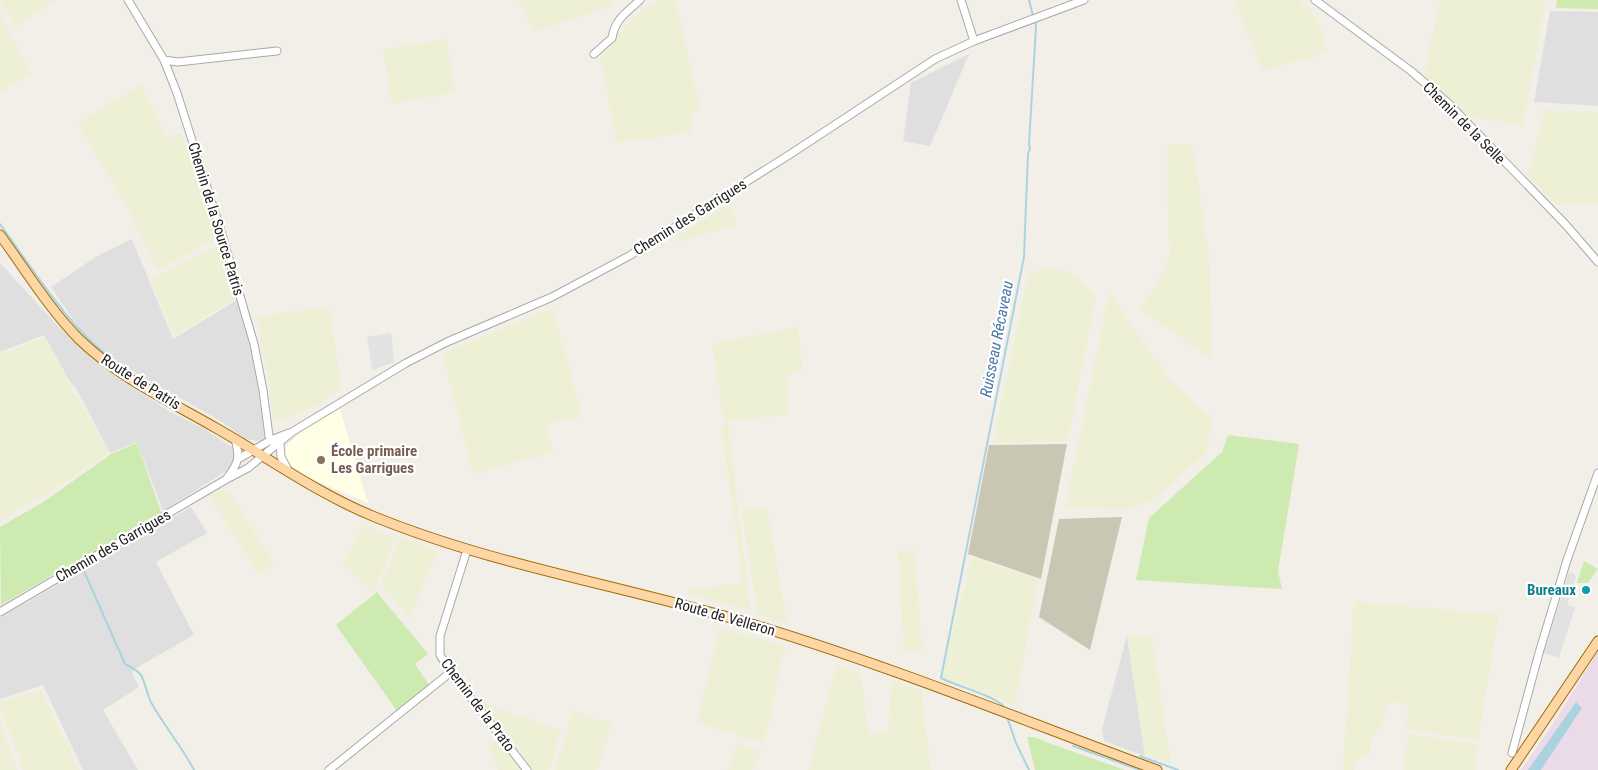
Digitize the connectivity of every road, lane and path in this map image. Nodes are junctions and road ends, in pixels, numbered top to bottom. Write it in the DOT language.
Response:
graph roads {
  1 [pos="128,0"];
  2 [pos="640,0"];
  3 [pos="961,0"];
  4 [pos="1084,0"];
  5 [pos="1315,0"];
  6 [pos="974,41"];
  7 [pos="277,51"];
  8 [pos="594,54"];
  9 [pos="164,60"];
  10 [pos="0,235"];
  11 [pos="1598,262"];
  12 [pos="235,439"];
  13 [pos="276,443"];
  14 [pos="252,450"];
  15 [pos="262,457"];
  16 [pos="238,459"];
  17 [pos="1598,474"];
  18 [pos="292,475"];
  19 [pos="225,480"];
  20 [pos="467,550"];
  21 [pos="0,612"];
  22 [pos="1598,641"];
  23 [pos="450,671"];
  24 [pos="1512,753"];
  25 [pos="329,770"];
  26 [pos="527,770"];
  27 [pos="1157,770"];
  28 [pos="1511,770"];
  1 -- 9 [label="street, Chemin de la Source Patris"];
  2 -- 8 [label="street"];
  3 -- 6 [label="street"];
  4 -- 6 [label="street, Chemin des Garrigues"];
  5 -- 11 [label="street, Chemin de la Selle"];
  6 -- 13 [label="street, Chemin des Garrigues"];
  7 -- 9 [label="street"];
  9 -- 13 [label="street, Chemin de la Source Patris"];
  10 -- 12 [label="main road, Route de Patris"];
  12 -- 14 [label="main road, Route de Patris"];
  12 -- 16 [label="street"];
  13 -- 14 [label="street, Chemin des Garrigues"];
  13 -- 15 [label="street, Chemin des Garrigues"];
  13 -- 18 [label="street"];
  14 -- 15 [label="main road, Route de Patris"];
  14 -- 16 [label="street, Chemin des Garrigues"];
  15 -- 18 [label="main road, Route de Patris"];
  15 -- 19 [label="street, Chemin des Garrigues"];
  16 -- 19 [label="street, Chemin des Garrigues"];
  17 -- 24 [label="street"];
  18 -- 20 [label="main road, Route de Velleron"];
  19 -- 21 [label="street, Chemin des Garrigues"];
  20 -- 23 [label="street, Chemin de la Prato"];
  20 -- 27 [label="main road, Route de Velleron"];
  22 -- 28 [label="main road"];
  23 -- 25 [label="street"];
  23 -- 26 [label="street, Chemin de la Prato"];
}
